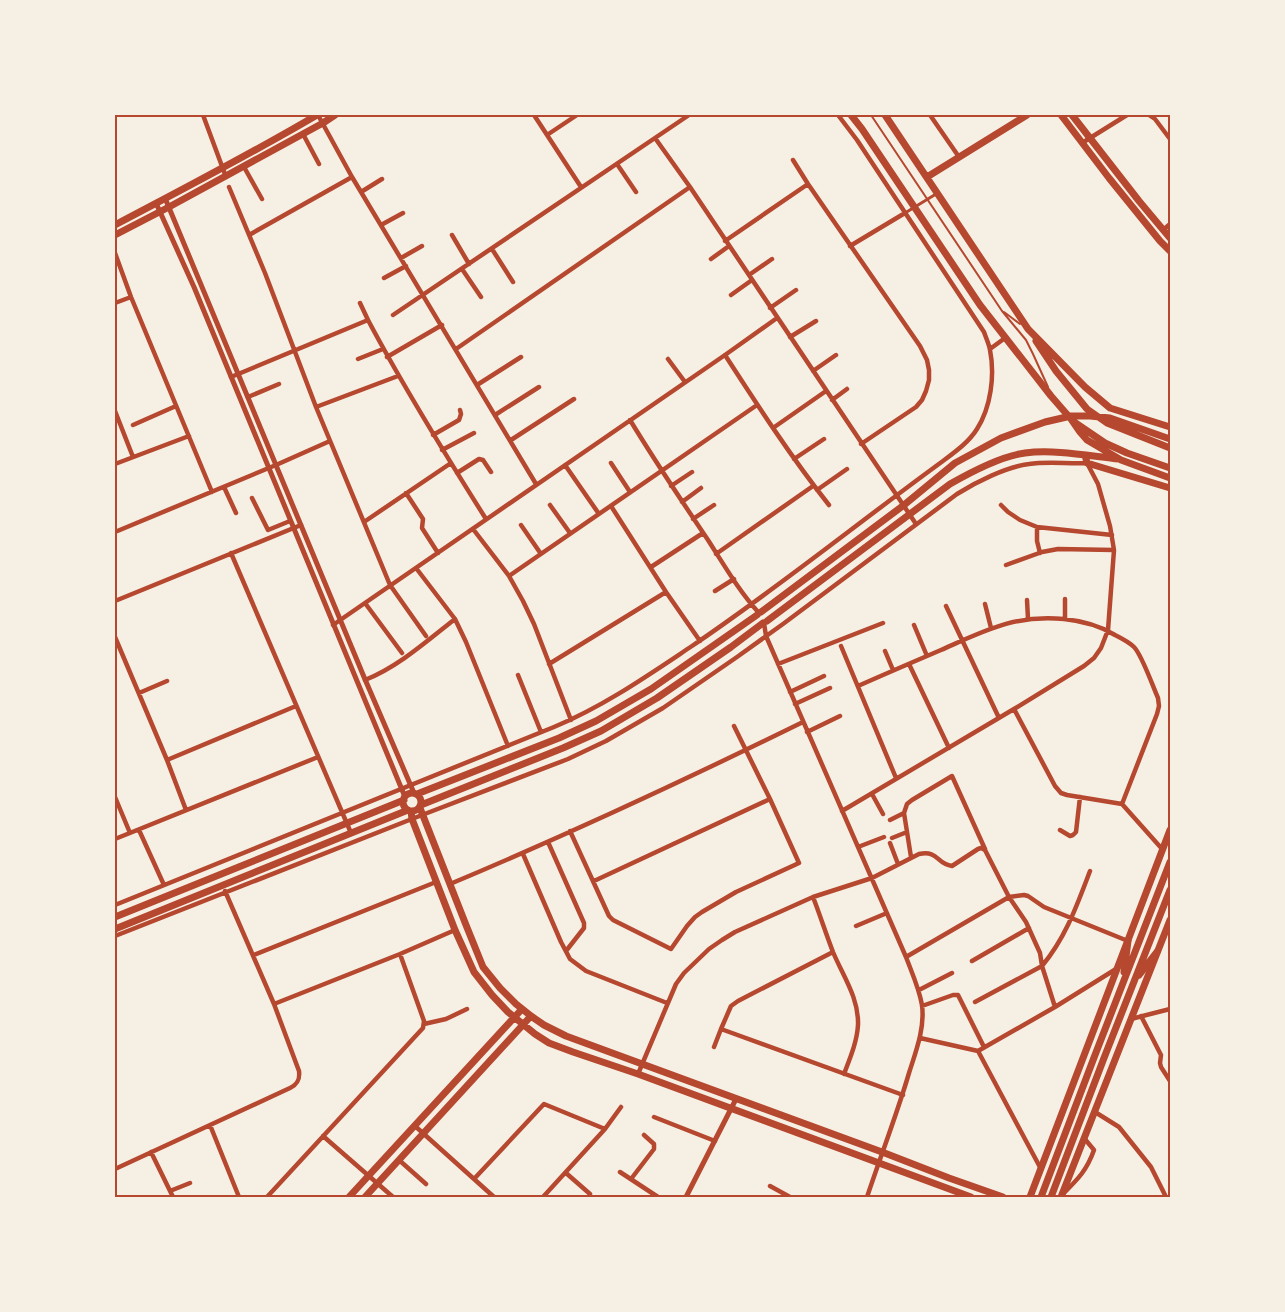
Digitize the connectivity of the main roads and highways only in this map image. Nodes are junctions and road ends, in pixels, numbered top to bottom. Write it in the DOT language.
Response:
graph roads {
  1 [pos="318,115"];
  2 [pos="336,115"];
  3 [pos="851,115"];
  4 [pos="885,115"];
  5 [pos="1027,115"];
  6 [pos="1061,115"];
  7 [pos="1072,115"];
  8 [pos="927,178"];
  9 [pos="115,225"];
  10 [pos="115,235"];
  11 [pos="1170,238"];
  12 [pos="1170,251"];
  13 [pos="1028,329"];
  14 [pos="1071,419"];
  15 [pos="1170,426"];
  16 [pos="1170,439"];
  17 [pos="1170,448"];
  18 [pos="1086,459"];
  19 [pos="1121,460"];
  20 [pos="1170,468"];
  21 [pos="1170,478"];
  22 [pos="1170,488"];
  23 [pos="759,613"];
  24 [pos="765,622"];
  25 [pos="415,794"];
  26 [pos="405,798"];
  27 [pos="421,809"];
  28 [pos="410,811"];
  29 [pos="1170,830"];
  30 [pos="1170,862"];
  31 [pos="1170,890"];
  32 [pos="115,917"];
  33 [pos="1170,920"];
  34 [pos="115,929"];
  35 [pos="1128,941"];
  36 [pos="1157,952"];
  37 [pos="1124,980"];
  38 [pos="1133,983"];
  39 [pos="522,1009"];
  40 [pos="531,1016"];
  41 [pos="515,1018"];
  42 [pos="523,1024"];
  43 [pos="949,1178"];
  44 [pos="946,1188"];
  45 [pos="1061,1196"];
  46 [pos="350,1197"];
  47 [pos="365,1197"];
  48 [pos="971,1197"];
  49 [pos="1002,1197"];
  50 [pos="1030,1197"];
  51 [pos="1041,1197"];
  52 [pos="1051,1197"];
  1 -- 9 [label="main road"];
  2 -- 10 [label="main road"];
  3 -- 14 [label="main road"];
  4 -- 8 [label="main road"];
  5 -- 8 [label="main road"];
  6 -- 12 [label="main road"];
  7 -- 11 [label="main road"];
  8 -- 13 [label="main road"];
  13 -- 15 [label="main road"];
  13 -- 17 [label="main road"];
  14 -- 19 [label="main road"];
  14 -- 20 [label="main road"];
  16 -- 23 [label="main road"];
  18 -- 19 [label="main road"];
  18 -- 22 [label="main road"];
  18 -- 24 [label="main road"];
  19 -- 21 [label="main road"];
  23 -- 24 [label="main road"];
  23 -- 25 [label="main road"];
  24 -- 27 [label="main road"];
  25 -- 26 [label="main road"];
  25 -- 27 [label="main road"];
  26 -- 28 [label="main road"];
  26 -- 32 [label="main road"];
  27 -- 28 [label="main road"];
  27 -- 39 [label="main road"];
  28 -- 34 [label="main road"];
  28 -- 41 [label="main road"];
  29 -- 35 [label="main road"];
  30 -- 37 [label="main road"];
  31 -- 38 [label="main road"];
  33 -- 36 [label="main road"];
  35 -- 37 [label="main road"];
  35 -- 50 [label="main road"];
  36 -- 38 [label="main road"];
  36 -- 45 [label="main road"];
  37 -- 51 [label="main road"];
  38 -- 52 [label="main road"];
  39 -- 40 [label="main road"];
  39 -- 41 [label="main road"];
  40 -- 42 [label="main road"];
  40 -- 43 [label="main road"];
  41 -- 42 [label="main road"];
  41 -- 46 [label="main road"];
  42 -- 44 [label="main road"];
  42 -- 47 [label="main road"];
  43 -- 44 [label="main road"];
  43 -- 49 [label="main road"];
  44 -- 48 [label="main road"];
}
